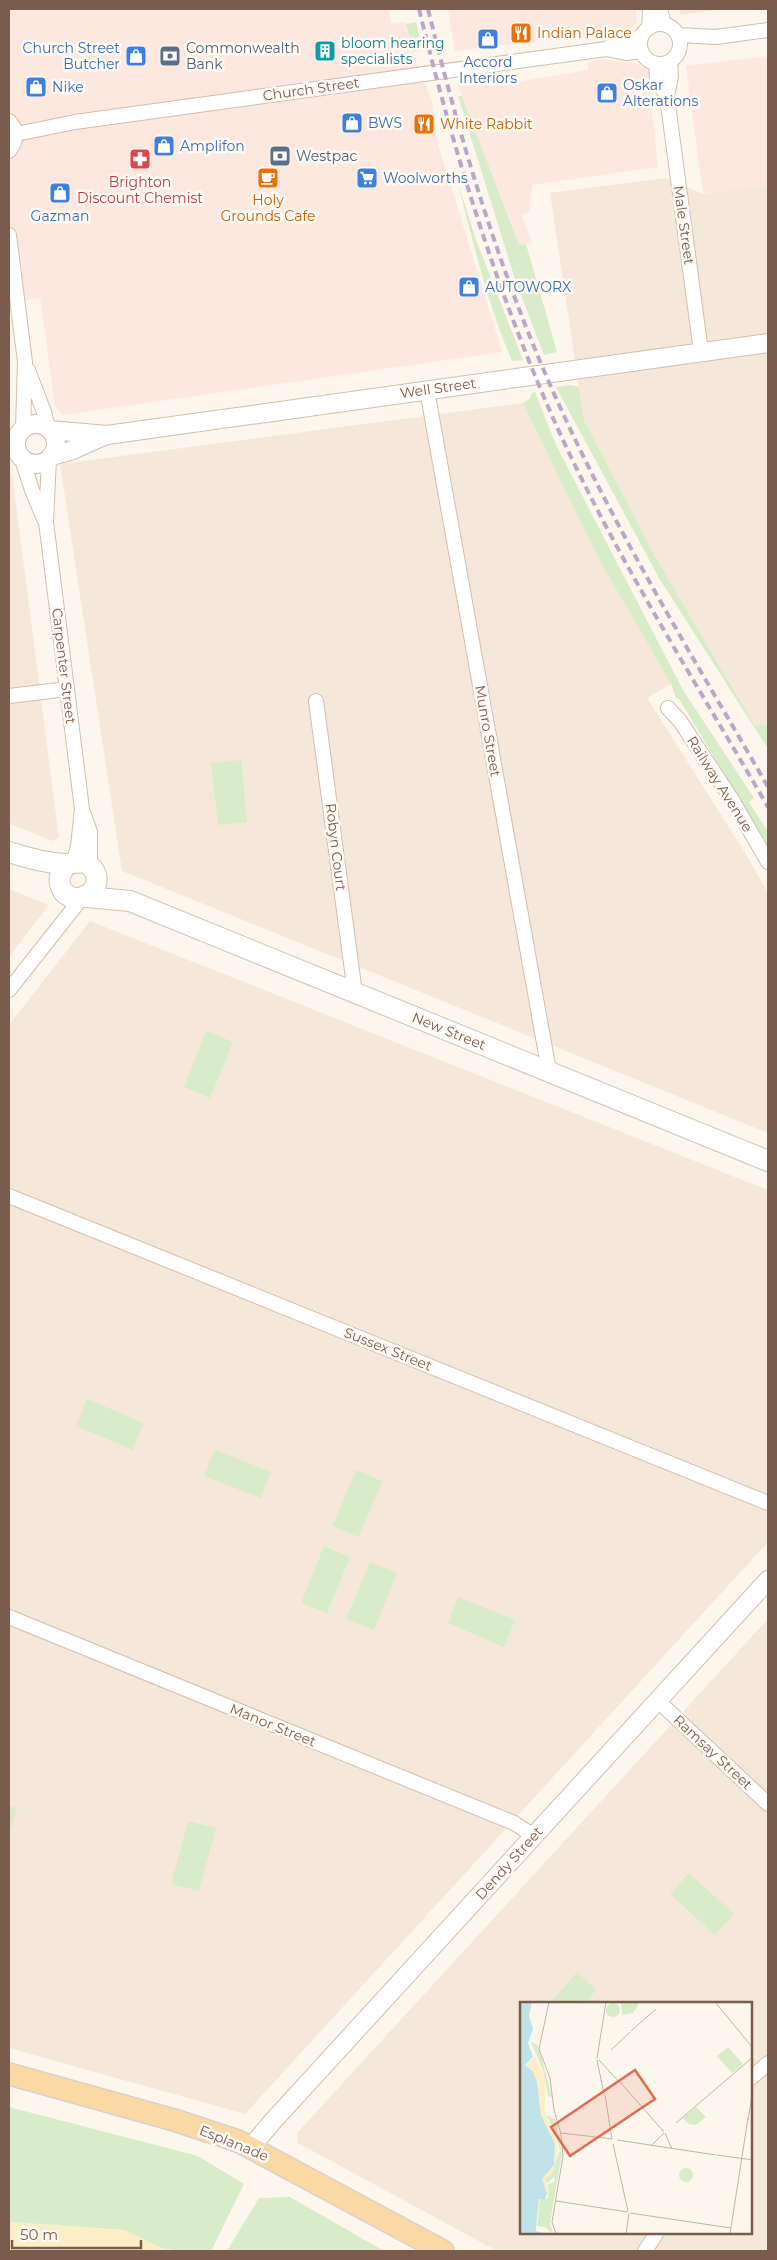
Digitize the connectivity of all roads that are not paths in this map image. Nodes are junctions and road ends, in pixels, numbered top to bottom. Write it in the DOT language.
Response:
graph roads {
  1 [pos="650,9"];
  2 [pos="660,9"];
  3 [pos="664,24"];
  4 [pos="768,30"];
  5 [pos="679,35"];
  6 [pos="716,37"];
  7 [pos="644,39"];
  8 [pos="680,50"];
  9 [pos="663,63"];
  10 [pos="9,121"];
  11 [pos="16,134"];
  12 [pos="9,151"];
  13 [pos="9,235"];
  14 [pos="768,343"];
  15 [pos="702,352"];
  16 [pos="25,362"];
  17 [pos="427,390"];
  18 [pos="49,429"];
  19 [pos="17,431"];
  20 [pos="107,435"];
  21 [pos="17,457"];
  22 [pos="50,458"];
  23 [pos="46,522"];
  24 [pos="67,689"];
  25 [pos="9,696"];
  26 [pos="316,702"];
  27 [pos="668,708"];
  28 [pos="9,852"];
  29 [pos="768,862"];
  30 [pos="82,867"];
  31 [pos="73,893"];
  32 [pos="130,901"];
  33 [pos="9,990"];
  34 [pos="355,993"];
  35 [pos="549,1071"];
  36 [pos="768,1161"];
  37 [pos="9,1196"];
  38 [pos="768,1502"];
  39 [pos="768,1580"];
  40 [pos="9,1617"];
  41 [pos="658,1701"];
  42 [pos="768,1804"];
  43 [pos="534,1836"];
  44 [pos="768,2063"];
  45 [pos="9,2074"];
  46 [pos="752,2077"];
  47 [pos="251,2147"];
  48 [pos="655,2235"];
  49 [pos="443,2251"];
  50 [pos="645,2251"];
  1 -- 7 [label="street"];
  2 -- 3 [label="street"];
  3 -- 5 [label="street"];
  3 -- 7 [label="street"];
  4 -- 6 [label="street"];
  5 -- 6 [label="street"];
  5 -- 8 [label="street"];
  6 -- 8 [label="street"];
  7 -- 9 [label="street"];
  7 -- 11 [label="street, Church Street"];
  8 -- 9 [label="street"];
  9 -- 15 [label="street, Male Street"];
  10 -- 11 [label="street"];
  11 -- 12 [label="street"];
  13 -- 16 [label="street"];
  14 -- 15 [label="street, Well Street"];
  15 -- 17 [label="street, Well Street"];
  16 -- 18 [label="street"];
  16 -- 19 [label="street"];
  17 -- 20 [label="street, Well Street"];
  17 -- 35 [label="street, Munro Street"];
  18 -- 19 [label="street"];
  18 -- 20 [label="street, Well Street"];
  18 -- 22 [label="street"];
  19 -- 21 [label="street"];
  20 -- 22 [label="street, Well Street"];
  21 -- 22 [label="street"];
  21 -- 23 [label="street, Carpenter Street"];
  22 -- 23 [label="street, Carpenter Street"];
  23 -- 24 [label="street, Carpenter Street"];
  24 -- 25 [label="street"];
  24 -- 30 [label="street, Carpenter Street"];
  26 -- 34 [label="street, Robyn Court"];
  27 -- 29 [label="street, Railway Avenue"];
  28 -- 30 [label="main road, New Street"];
  28 -- 31 [label="main road, New Street"];
  30 -- 31 [label="main road"];
  30 -- 31 [label="main road"];
  30 -- 32 [label="main road, New Street"];
  31 -- 32 [label="main road, New Street"];
  31 -- 33 [label="street"];
  32 -- 34 [label="main road, New Street"];
  34 -- 35 [label="main road, New Street"];
  35 -- 36 [label="main road, New Street"];
  37 -- 38 [label="street, Sussex Street"];
  39 -- 41 [label="street, Dendy Street"];
  40 -- 43 [label="street, Manor Street"];
  41 -- 42 [label="street, Ramsay Street"];
  41 -- 43 [label="street, Dendy Street"];
  43 -- 47 [label="street, Dendy Street"];
  44 -- 46 [label="street"];
  45 -- 47 [label="main road, Esplanade"];
  47 -- 49 [label="main road, Esplanade"];
  48 -- 50 [label="street"];
}
